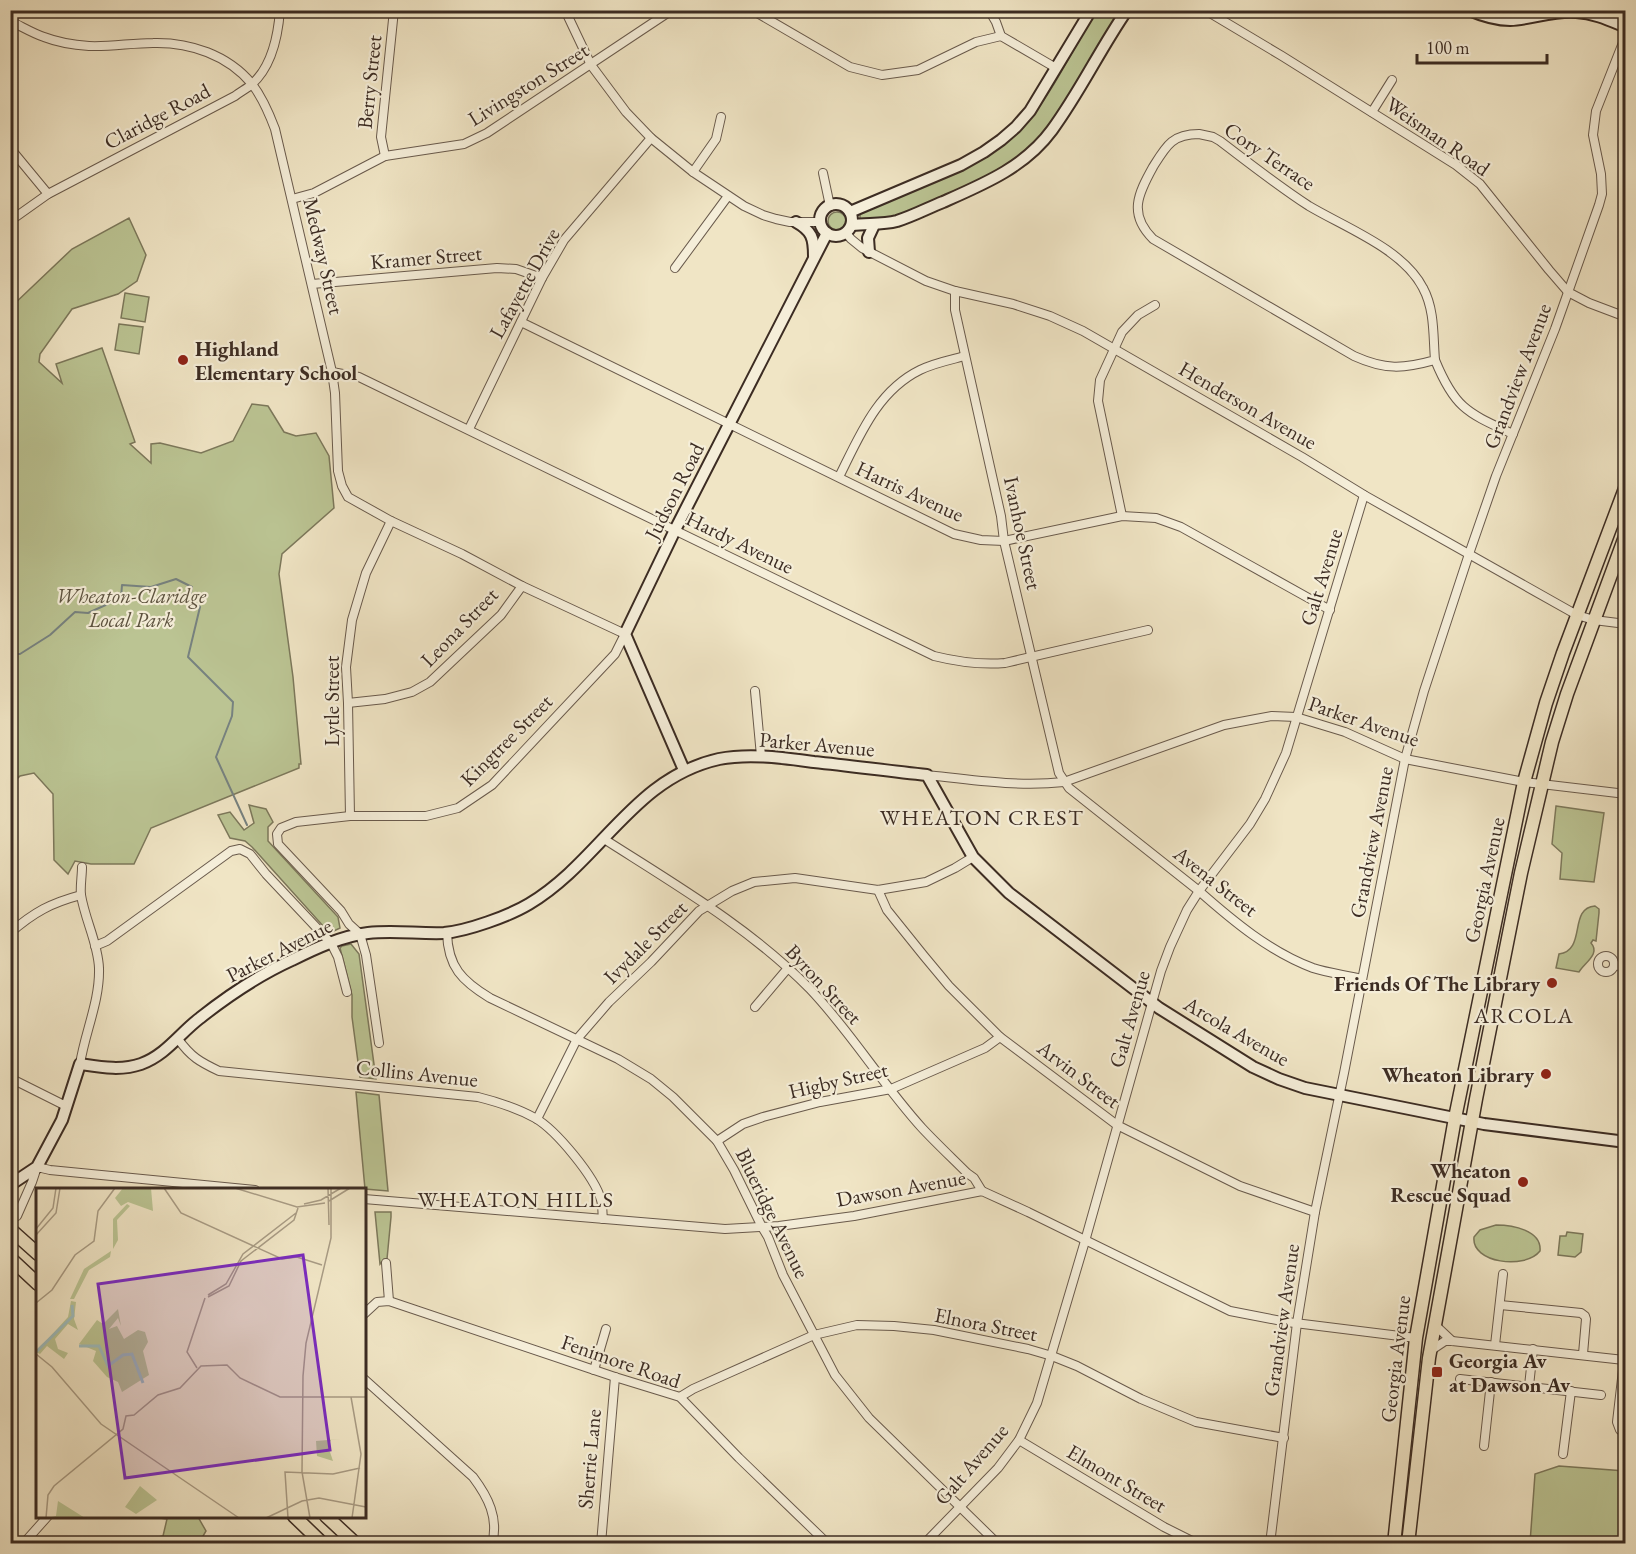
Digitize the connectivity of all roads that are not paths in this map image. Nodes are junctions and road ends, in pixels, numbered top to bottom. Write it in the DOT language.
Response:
graph roads {
  1 [pos="280,10"];
  2 [pos="394,10"];
  3 [pos="565,10"];
  4 [pos="672,10"];
  5 [pos="752,10"];
  6 [pos="989,10"];
  7 [pos="1091,10"];
  8 [pos="1127,10"];
  9 [pos="1205,10"];
  10 [pos="1469,10"];
  11 [pos="10,21"];
  12 [pos="1626,27"];
  13 [pos="1626,34"];
  14 [pos="1001,36"];
  15 [pos="591,65"];
  16 [pos="1056,68"];
  17 [pos="1392,81"];
  18 [pos="252,84"];
  19 [pos="1372,112"];
  20 [pos="722,117"];
  21 [pos="651,138"];
  22 [pos="10,148"];
  23 [pos="385,156"];
  24 [pos="693,172"];
  25 [pos="823,173"];
  26 [pos="48,194"];
  27 [pos="728,196"];
  28 [pos="292,199"];
  29 [pos="831,206"];
  30 [pos="850,212"];
  31 [pos="10,221"];
  32 [pos="796,222"];
  33 [pos="821,222"];
  34 [pos="874,225"];
  35 [pos="849,229"];
  36 [pos="827,233"];
  37 [pos="869,252"];
  38 [pos="814,256"];
  39 [pos="675,268"];
  40 [pos="542,279"];
  41 [pos="312,284"];
  42 [pos="955,291"];
  43 [pos="1568,292"];
  44 [pos="1155,305"];
  45 [pos="1626,317"];
  46 [pos="521,322"];
  47 [pos="1114,348"];
  48 [pos="965,356"];
  49 [pos="1435,360"];
  50 [pos="332,372"];
  51 [pos="729,424"];
  52 [pos="469,429"];
  53 [pos="1514,434"];
  54 [pos="838,477"];
  55 [pos="1626,486"];
  56 [pos="1364,495"];
  57 [pos="1122,516"];
  58 [pos="391,521"];
  59 [pos="675,530"];
  60 [pos="1626,534"];
  61 [pos="1004,541"];
  62 [pos="1469,554"];
  63 [pos="522,586"];
  64 [pos="1330,610"];
  65 [pos="1577,615"];
  66 [pos="1594,620"];
  67 [pos="1626,624"];
  68 [pos="1148,630"];
  69 [pos="625,634"];
  70 [pos="1032,658"];
  71 [pos="755,691"];
  72 [pos="348,703"];
  73 [pos="1296,717"];
  74 [pos="761,756"];
  75 [pos="1405,759"];
  76 [pos="684,770"];
  77 [pos="927,775"];
  78 [pos="1064,782"];
  79 [pos="1524,782"];
  80 [pos="1541,784"];
  81 [pos="1626,794"];
  82 [pos="350,816"];
  83 [pos="604,839"];
  84 [pos="973,857"];
  85 [pos="82,867"];
  86 [pos="878,890"];
  87 [pos="1199,891"];
  88 [pos="81,895"];
  89 [pos="710,906"];
  90 [pos="10,933"];
  91 [pos="447,933"];
  92 [pos="360,934"];
  93 [pos="331,943"];
  94 [pos="95,946"];
  95 [pos="1614,965"];
  96 [pos="788,968"];
  97 [pos="1626,968"];
  98 [pos="1362,979"];
  99 [pos="347,992"];
  100 [pos="1152,1003"];
  101 [pos="755,1007"];
  102 [pos="1000,1037"];
  103 [pos="577,1039"];
  104 [pos="178,1040"];
  105 [pos="379,1043"];
  106 [pos="80,1064"];
  107 [pos="10,1078"];
  108 [pos="891,1089"];
  109 [pos="1339,1095"];
  110 [pos="66,1106"];
  111 [pos="1455,1118"];
  112 [pos="537,1119"];
  113 [pos="1472,1122"];
  114 [pos="1117,1125"];
  115 [pos="717,1141"];
  116 [pos="1626,1142"];
  117 [pos="37,1167"];
  118 [pos="10,1185"];
  119 [pos="234,1188"];
  120 [pos="982,1191"];
  121 [pos="366,1199"];
  122 [pos="1315,1212"];
  123 [pos="17,1216"];
  124 [pos="603,1219"];
  125 [pos="762,1227"];
  126 [pos="10,1229"];
  127 [pos="1085,1241"];
  128 [pos="36,1252"];
  129 [pos="10,1258"];
  130 [pos="386,1263"];
  131 [pos="1503,1274"];
  132 [pos="36,1282"];
  133 [pos="389,1300"];
  134 [pos="1500,1305"];
  135 [pos="366,1312"];
  136 [pos="1297,1323"];
  137 [pos="1435,1325"];
  138 [pos="606,1329"];
  139 [pos="814,1335"];
  140 [pos="1416,1338"];
  141 [pos="1452,1341"];
  142 [pos="1626,1344"];
  143 [pos="1495,1345"];
  144 [pos="1533,1349"];
  145 [pos="1583,1354"];
  146 [pos="1052,1356"];
  147 [pos="1429,1357"];
  148 [pos="1624,1360"];
  149 [pos="594,1370"];
  150 [pos="615,1377"];
  151 [pos="1460,1379"];
  152 [pos="366,1381"];
  153 [pos="1491,1382"];
  154 [pos="1529,1386"];
  155 [pos="1571,1391"];
  156 [pos="1601,1395"];
  157 [pos="680,1397"];
  158 [pos="1626,1432"];
  159 [pos="1284,1438"];
  160 [pos="1019,1440"];
  161 [pos="1484,1446"];
  162 [pos="1563,1454"];
  163 [pos="960,1506"];
  164 [pos="46,1518"];
  165 [pos="296,1518"];
  166 [pos="328,1518"];
  167 [pos="314,1541"];
  168 [pos="23,1544"];
  169 [pos="356,1544"];
  170 [pos="492,1544"];
  171 [pos="601,1544"];
  172 [pos="828,1544"];
  173 [pos="924,1544"];
  174 [pos="998,1544"];
  175 [pos="1198,1544"];
  176 [pos="1270,1544"];
  177 [pos="1394,1544"];
  178 [pos="1408,1544"];
  1 -- 18 [label="street, Claridge Road"];
  2 -- 23 [label="street, Berry Street"];
  3 -- 15 [label="street"];
  4 -- 15 [label="street, Livingston Street"];
  5 -- 14 [label="street"];
  6 -- 14 [label="street"];
  7 -- 16 [label="street"];
  8 -- 34 [label="street"];
  9 -- 19 [label="street, Weisman Road"];
  10 -- 12 [label="street"];
  11 -- 18 [label="street, Medway Street"];
  13 -- 43 [label="street, Grandview Avenue"];
  14 -- 16 [label="street"];
  15 -- 21 [label="street"];
  15 -- 23 [label="street, Livingston Street"];
  16 -- 30 [label="street"];
  17 -- 19 [label="street"];
  18 -- 26 [label="street, Claridge Road"];
  18 -- 28 [label="street, Medway Street"];
  19 -- 43 [label="street, Weisman Road"];
  20 -- 24 [label="street"];
  21 -- 24 [label="street"];
  21 -- 40 [label="street, Lafayette Drive"];
  22 -- 26 [label="street"];
  23 -- 28 [label="street, Livingston Street"];
  24 -- 27 [label="street"];
  25 -- 29 [label="street"];
  26 -- 31 [label="street, Claridge Road"];
  27 -- 32 [label="street"];
  27 -- 39 [label="street"];
  28 -- 41 [label="street, Medway Street"];
  29 -- 30 [label="street"];
  29 -- 33 [label="street"];
  30 -- 35 [label="street"];
  32 -- 33 [label="street"];
  32 -- 38 [label="street"];
  33 -- 36 [label="street"];
  34 -- 35 [label="street"];
  34 -- 37 [label="street"];
  35 -- 36 [label="street"];
  35 -- 37 [label="street, Henderson Avenue"];
  36 -- 38 [label="street, Judson Road"];
  37 -- 42 [label="street, Henderson Avenue"];
  38 -- 51 [label="street, Judson Road"];
  40 -- 41 [label="street, Kramer Street"];
  40 -- 46 [label="street, Lafayette Drive"];
  41 -- 50 [label="street, Medway Street"];
  42 -- 47 [label="street, Henderson Avenue"];
  42 -- 48 [label="street, Ivanhoe Street"];
  43 -- 45 [label="street, Weisman Road"];
  43 -- 53 [label="street, Grandview Avenue"];
  44 -- 47 [label="street"];
  46 -- 51 [label="street, Harris Avenue"];
  46 -- 52 [label="street, Lafayette Drive"];
  47 -- 56 [label="street, Henderson Avenue"];
  47 -- 57 [label="street"];
  48 -- 54 [label="street"];
  48 -- 61 [label="street, Ivanhoe Street"];
  49 -- 49 [label="street, Cory Terrace"];
  49 -- 53 [label="street, Cory Terrace"];
  50 -- 52 [label="street, Hardy Avenue"];
  50 -- 58 [label="street, Medway Street"];
  51 -- 54 [label="street, Harris Avenue"];
  51 -- 59 [label="street, Judson Road"];
  52 -- 59 [label="street, Hardy Avenue"];
  53 -- 62 [label="street, Grandview Avenue"];
  54 -- 61 [label="street, Harris Avenue"];
  55 -- 65 [label="main road, Georgia Avenue"];
  56 -- 62 [label="street, Henderson Avenue"];
  56 -- 64 [label="street, Galt Avenue"];
  57 -- 61 [label="street, Harris Avenue"];
  57 -- 64 [label="street, Harris Avenue"];
  58 -- 63 [label="street, Medway Street"];
  58 -- 72 [label="street, Lytle Street"];
  59 -- 69 [label="street, Judson Road"];
  59 -- 70 [label="street, Hardy Avenue"];
  60 -- 66 [label="main road, Georgia Avenue"];
  61 -- 70 [label="street, Ivanhoe Street"];
  62 -- 65 [label="street, Henderson Avenue"];
  62 -- 75 [label="street, Grandview Avenue"];
  63 -- 69 [label="street, Medway Street"];
  63 -- 72 [label="street, Leona Street"];
  64 -- 73 [label="street, Galt Avenue"];
  65 -- 66 [label="street, Henderson Avenue"];
  65 -- 79 [label="main road, Georgia Avenue"];
  66 -- 67 [label="street, Henderson Avenue"];
  66 -- 80 [label="main road, Georgia Avenue"];
  68 -- 70 [label="street, Hardy Avenue"];
  69 -- 76 [label="street"];
  69 -- 82 [label="street, Kingtree Street"];
  70 -- 78 [label="street, Ivanhoe Street"];
  71 -- 74 [label="street"];
  72 -- 82 [label="street, Lytle Street"];
  73 -- 75 [label="street, Parker Avenue"];
  73 -- 78 [label="street, Parker Avenue"];
  73 -- 87 [label="street, Galt Avenue"];
  74 -- 76 [label="street, Parker Avenue"];
  74 -- 77 [label="street, Parker Avenue"];
  75 -- 79 [label="street, Parker Avenue"];
  75 -- 98 [label="street, Grandview Avenue"];
  76 -- 83 [label="street, Parker Avenue"];
  77 -- 78 [label="street, Parker Avenue"];
  77 -- 84 [label="street, Arcola Avenue"];
  78 -- 87 [label="street, Avena Street"];
  79 -- 80 [label="street, Parker Avenue"];
  79 -- 111 [label="main road, Georgia Avenue"];
  80 -- 81 [label="street, Parker Avenue"];
  80 -- 113 [label="main road, Georgia Avenue"];
  82 -- 92 [label="street, Kingtree Street"];
  83 -- 89 [label="street, Byron Street"];
  83 -- 91 [label="street, Parker Avenue"];
  84 -- 86 [label="street, Ivydale Street"];
  84 -- 100 [label="street, Arcola Avenue"];
  85 -- 88 [label="street"];
  86 -- 89 [label="street, Ivydale Street"];
  86 -- 102 [label="street, Arvin Street"];
  87 -- 98 [label="street, Avena Street"];
  87 -- 100 [label="street, Galt Avenue"];
  88 -- 90 [label="street"];
  88 -- 94 [label="street"];
  89 -- 96 [label="street, Byron Street"];
  89 -- 103 [label="street, Ivydale Street"];
  91 -- 92 [label="street, Parker Avenue"];
  91 -- 103 [label="street, Blueridge Avenue"];
  92 -- 93 [label="street, Parker Avenue"];
  92 -- 105 [label="street"];
  93 -- 94 [label="street"];
  93 -- 99 [label="street"];
  93 -- 104 [label="street, Parker Avenue"];
  94 -- 106 [label="street"];
  95 -- 97 [label="street"];
  96 -- 101 [label="street"];
  96 -- 108 [label="street, Byron Street"];
  98 -- 109 [label="street, Grandview Avenue"];
  100 -- 109 [label="street, Arcola Avenue"];
  100 -- 114 [label="street, Galt Avenue"];
  102 -- 108 [label="street, Higby Street"];
  102 -- 114 [label="street, Arvin Street"];
  103 -- 112 [label="street, Ivydale Street"];
  103 -- 115 [label="street, Blueridge Avenue"];
  104 -- 106 [label="street, Parker Avenue"];
  104 -- 112 [label="street, Collins Avenue"];
  106 -- 110 [label="street"];
  107 -- 110 [label="street"];
  108 -- 115 [label="street, Higby Street"];
  108 -- 120 [label="street, Byron Street"];
  109 -- 111 [label="street, Arcola Avenue"];
  109 -- 122 [label="street, Grandview Avenue"];
  110 -- 117 [label="street"];
  111 -- 113 [label="street, Arcola Avenue"];
  111 -- 140 [label="main road, Georgia Avenue"];
  112 -- 124 [label="street, Collins Avenue"];
  113 -- 116 [label="street, Arcola Avenue"];
  113 -- 137 [label="main road, Georgia Avenue"];
  114 -- 122 [label="street, Arvin Street"];
  114 -- 127 [label="street, Galt Avenue"];
  115 -- 125 [label="street, Blueridge Avenue"];
  117 -- 118 [label="street"];
  117 -- 119 [label="street"];
  117 -- 123 [label="street"];
  120 -- 125 [label="street, Dawson Avenue"];
  120 -- 127 [label="street, Dawson Avenue"];
  121 -- 124 [label="street, Dawson Avenue"];
  122 -- 136 [label="street, Grandview Avenue"];
  124 -- 125 [label="street, Dawson Avenue"];
  125 -- 139 [label="street, Blueridge Avenue"];
  126 -- 128 [label="main road"];
  127 -- 136 [label="street, Dawson Avenue"];
  127 -- 146 [label="street, Galt Avenue"];
  129 -- 132 [label="main road"];
  130 -- 133 [label="street"];
  131 -- 134 [label="street"];
  133 -- 135 [label="street"];
  133 -- 149 [label="street, Fenimore Road"];
  134 -- 143 [label="street"];
  134 -- 145 [label="street"];
  136 -- 140 [label="street, Dawson Avenue"];
  136 -- 159 [label="street, Grandview Avenue"];
  137 -- 140 [label="main road"];
  137 -- 141 [label="street"];
  137 -- 147 [label="main road, Georgia Avenue"];
  138 -- 149 [label="street"];
  139 -- 146 [label="street, Elnora Street"];
  139 -- 157 [label="street, Elnora Street"];
  139 -- 163 [label="street, Blueridge Avenue"];
  140 -- 147 [label="main road"];
  140 -- 177 [label="main road, Georgia Avenue"];
  141 -- 143 [label="street"];
  141 -- 147 [label="street"];
  142 -- 148 [label="street"];
  143 -- 144 [label="street"];
  144 -- 145 [label="street"];
  144 -- 154 [label="street"];
  145 -- 148 [label="street"];
  146 -- 159 [label="street, Elnora Street"];
  146 -- 160 [label="street, Galt Avenue"];
  147 -- 178 [label="main road, Georgia Avenue"];
  148 -- 158 [label="street"];
  149 -- 150 [label="street, Fenimore Road"];
  150 -- 157 [label="street, Fenimore Road"];
  150 -- 171 [label="street, Sherrie Lane"];
  151 -- 153 [label="street"];
  152 -- 170 [label="street"];
  153 -- 154 [label="street"];
  153 -- 161 [label="street"];
  154 -- 155 [label="street"];
  155 -- 156 [label="street"];
  155 -- 162 [label="street"];
  157 -- 172 [label="street, Fenimore Road"];
  159 -- 176 [label="street, Grandview Avenue"];
  160 -- 163 [label="street, Galt Avenue"];
  160 -- 175 [label="street, Elmont Street"];
  163 -- 173 [label="street, Galt Avenue"];
  163 -- 174 [label="street, Blueridge Avenue"];
  164 -- 168 [label="street"];
  165 -- 167 [label="main road"];
  166 -- 169 [label="main road"];
}
